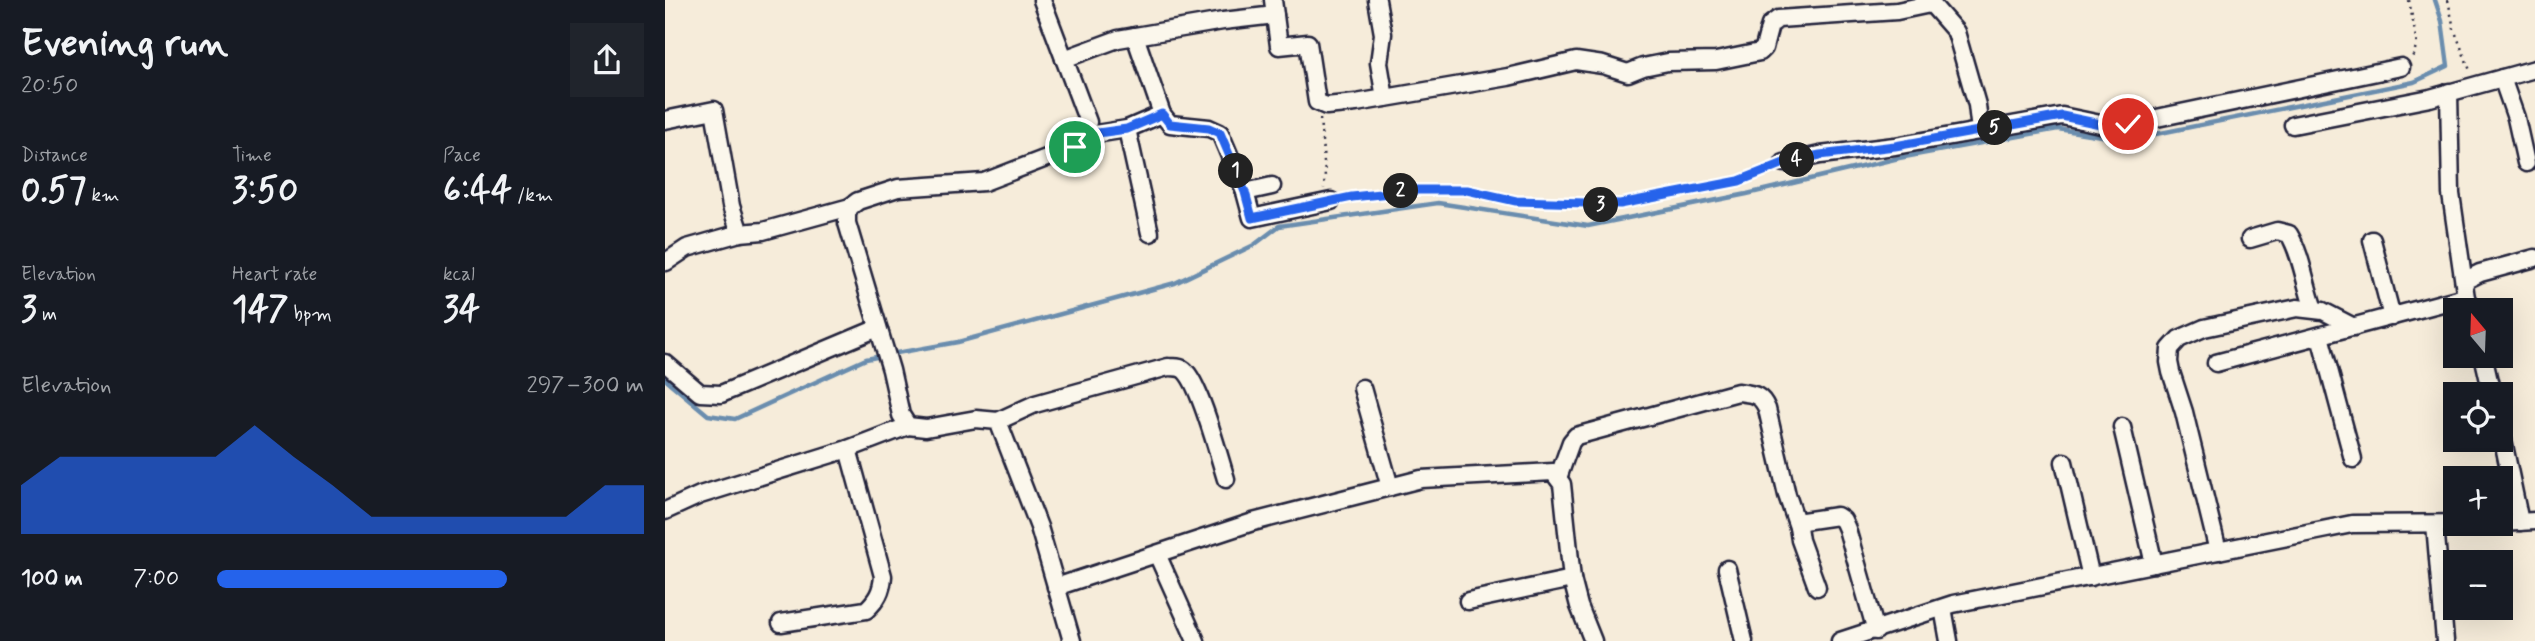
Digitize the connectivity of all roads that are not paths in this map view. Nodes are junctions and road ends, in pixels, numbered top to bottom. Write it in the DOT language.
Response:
graph roads {
  1 [pos="1042,0"];
  2 [pos="1377,0"];
  3 [pos="1929,2"];
  4 [pos="1274,7"];
  5 [pos="1135,36"];
  6 [pos="1064,59"];
  7 [pos="2401,67"];
  8 [pos="2535,69"];
  9 [pos="2502,78"];
  10 [pos="2449,92"];
  11 [pos="1385,98"];
  12 [pos="1162,114"];
  13 [pos="665,120"];
  14 [pos="2293,125"];
  15 [pos="1127,129"];
  16 [pos="1980,131"];
  17 [pos="1083,135"];
  18 [pos="1784,163"];
  19 [pos="2526,163"];
  20 [pos="1272,186"];
  21 [pos="1245,192"];
  22 [pos="1331,201"];
  23 [pos="850,206"];
  24 [pos="740,233"];
  25 [pos="1150,233"];
  26 [pos="2250,239"];
  27 [pos="2372,240"];
  28 [pos="2535,258"];
  29 [pos="666,262"];
  30 [pos="2464,281"];
  31 [pos="2468,298"];
  32 [pos="2443,303"];
  33 [pos="2314,309"];
  34 [pos="2392,317"];
  35 [pos="2354,327"];
  36 [pos="879,332"];
  37 [pos="2320,336"];
  38 [pos="665,363"];
  39 [pos="2216,363"];
  40 [pos="1362,387"];
  41 [pos="998,421"];
  42 [pos="908,426"];
  43 [pos="2122,427"];
  44 [pos="848,449"];
  45 [pos="2507,452"];
  46 [pos="2353,459"];
  47 [pos="2064,462"];
  48 [pos="1558,478"];
  49 [pos="1226,479"];
  50 [pos="1390,487"];
  51 [pos="665,511"];
  52 [pos="2527,522"];
  53 [pos="2435,524"];
  54 [pos="2443,524"];
  55 [pos="1798,527"];
  56 [pos="2218,551"];
  57 [pos="1157,554"];
  58 [pos="2154,564"];
  59 [pos="1727,569"];
  60 [pos="2091,577"];
  61 [pos="1573,579"];
  62 [pos="1056,587"];
  63 [pos="1817,587"];
  64 [pos="1468,601"];
  65 [pos="1943,608"];
  66 [pos="781,623"];
  67 [pos="1876,631"];
  68 [pos="1072,641"];
  69 [pos="1196,641"];
  70 [pos="1593,641"];
  71 [pos="1744,641"];
  72 [pos="1840,641"];
  73 [pos="1949,641"];
  74 [pos="2445,641"];
  1 -- 6 [label="street"];
  2 -- 11 [label="street"];
  3 -- 11 [label="street"];
  3 -- 16 [label="street"];
  4 -- 5 [label="street"];
  4 -- 11 [label="street"];
  5 -- 6 [label="street"];
  5 -- 12 [label="street"];
  6 -- 17 [label="street"];
  7 -- 16 [label="street"];
  8 -- 9 [label="street"];
  9 -- 10 [label="street"];
  9 -- 19 [label="street"];
  10 -- 14 [label="street"];
  10 -- 30 [label="street"];
  12 -- 15 [label="street"];
  12 -- 21 [label="street"];
  13 -- 24 [label="street"];
  15 -- 17 [label="street"];
  15 -- 25 [label="street"];
  16 -- 18 [label="street"];
  17 -- 23 [label="street"];
  20 -- 21 [label="street"];
  21 -- 22 [label="street"];
  23 -- 24 [label="street"];
  23 -- 36 [label="street"];
  24 -- 29 [label="street"];
  26 -- 33 [label="street"];
  27 -- 34 [label="street"];
  28 -- 30 [label="street"];
  30 -- 31 [label="street"];
  32 -- 34 [label="street"];
  33 -- 35 [label="street"];
  33 -- 56 [label="street"];
  34 -- 35 [label="street"];
  35 -- 37 [label="street"];
  36 -- 38 [label="street"];
  36 -- 42 [label="street"];
  37 -- 39 [label="street"];
  37 -- 46 [label="street"];
  40 -- 50 [label="street"];
  41 -- 42 [label="street"];
  41 -- 49 [label="street"];
  41 -- 62 [label="street"];
  42 -- 44 [label="street"];
  43 -- 58 [label="street"];
  44 -- 51 [label="street"];
  44 -- 66 [label="street"];
  45 -- 52 [label="street"];
  47 -- 60 [label="street"];
  48 -- 50 [label="street"];
  48 -- 55 [label="street"];
  48 -- 61 [label="street"];
  50 -- 57 [label="street"];
  53 -- 54 [label="street"];
  53 -- 56 [label="street"];
  53 -- 74 [label="street"];
  55 -- 63 [label="street"];
  55 -- 67 [label="street"];
  56 -- 58 [label="street"];
  57 -- 62 [label="street"];
  57 -- 69 [label="street"];
  58 -- 60 [label="street"];
  59 -- 71 [label="street"];
  60 -- 65 [label="street"];
  61 -- 64 [label="street"];
  61 -- 70 [label="street"];
  62 -- 68 [label="street"];
  65 -- 67 [label="street"];
  65 -- 73 [label="street"];
  67 -- 72 [label="street"];
}
